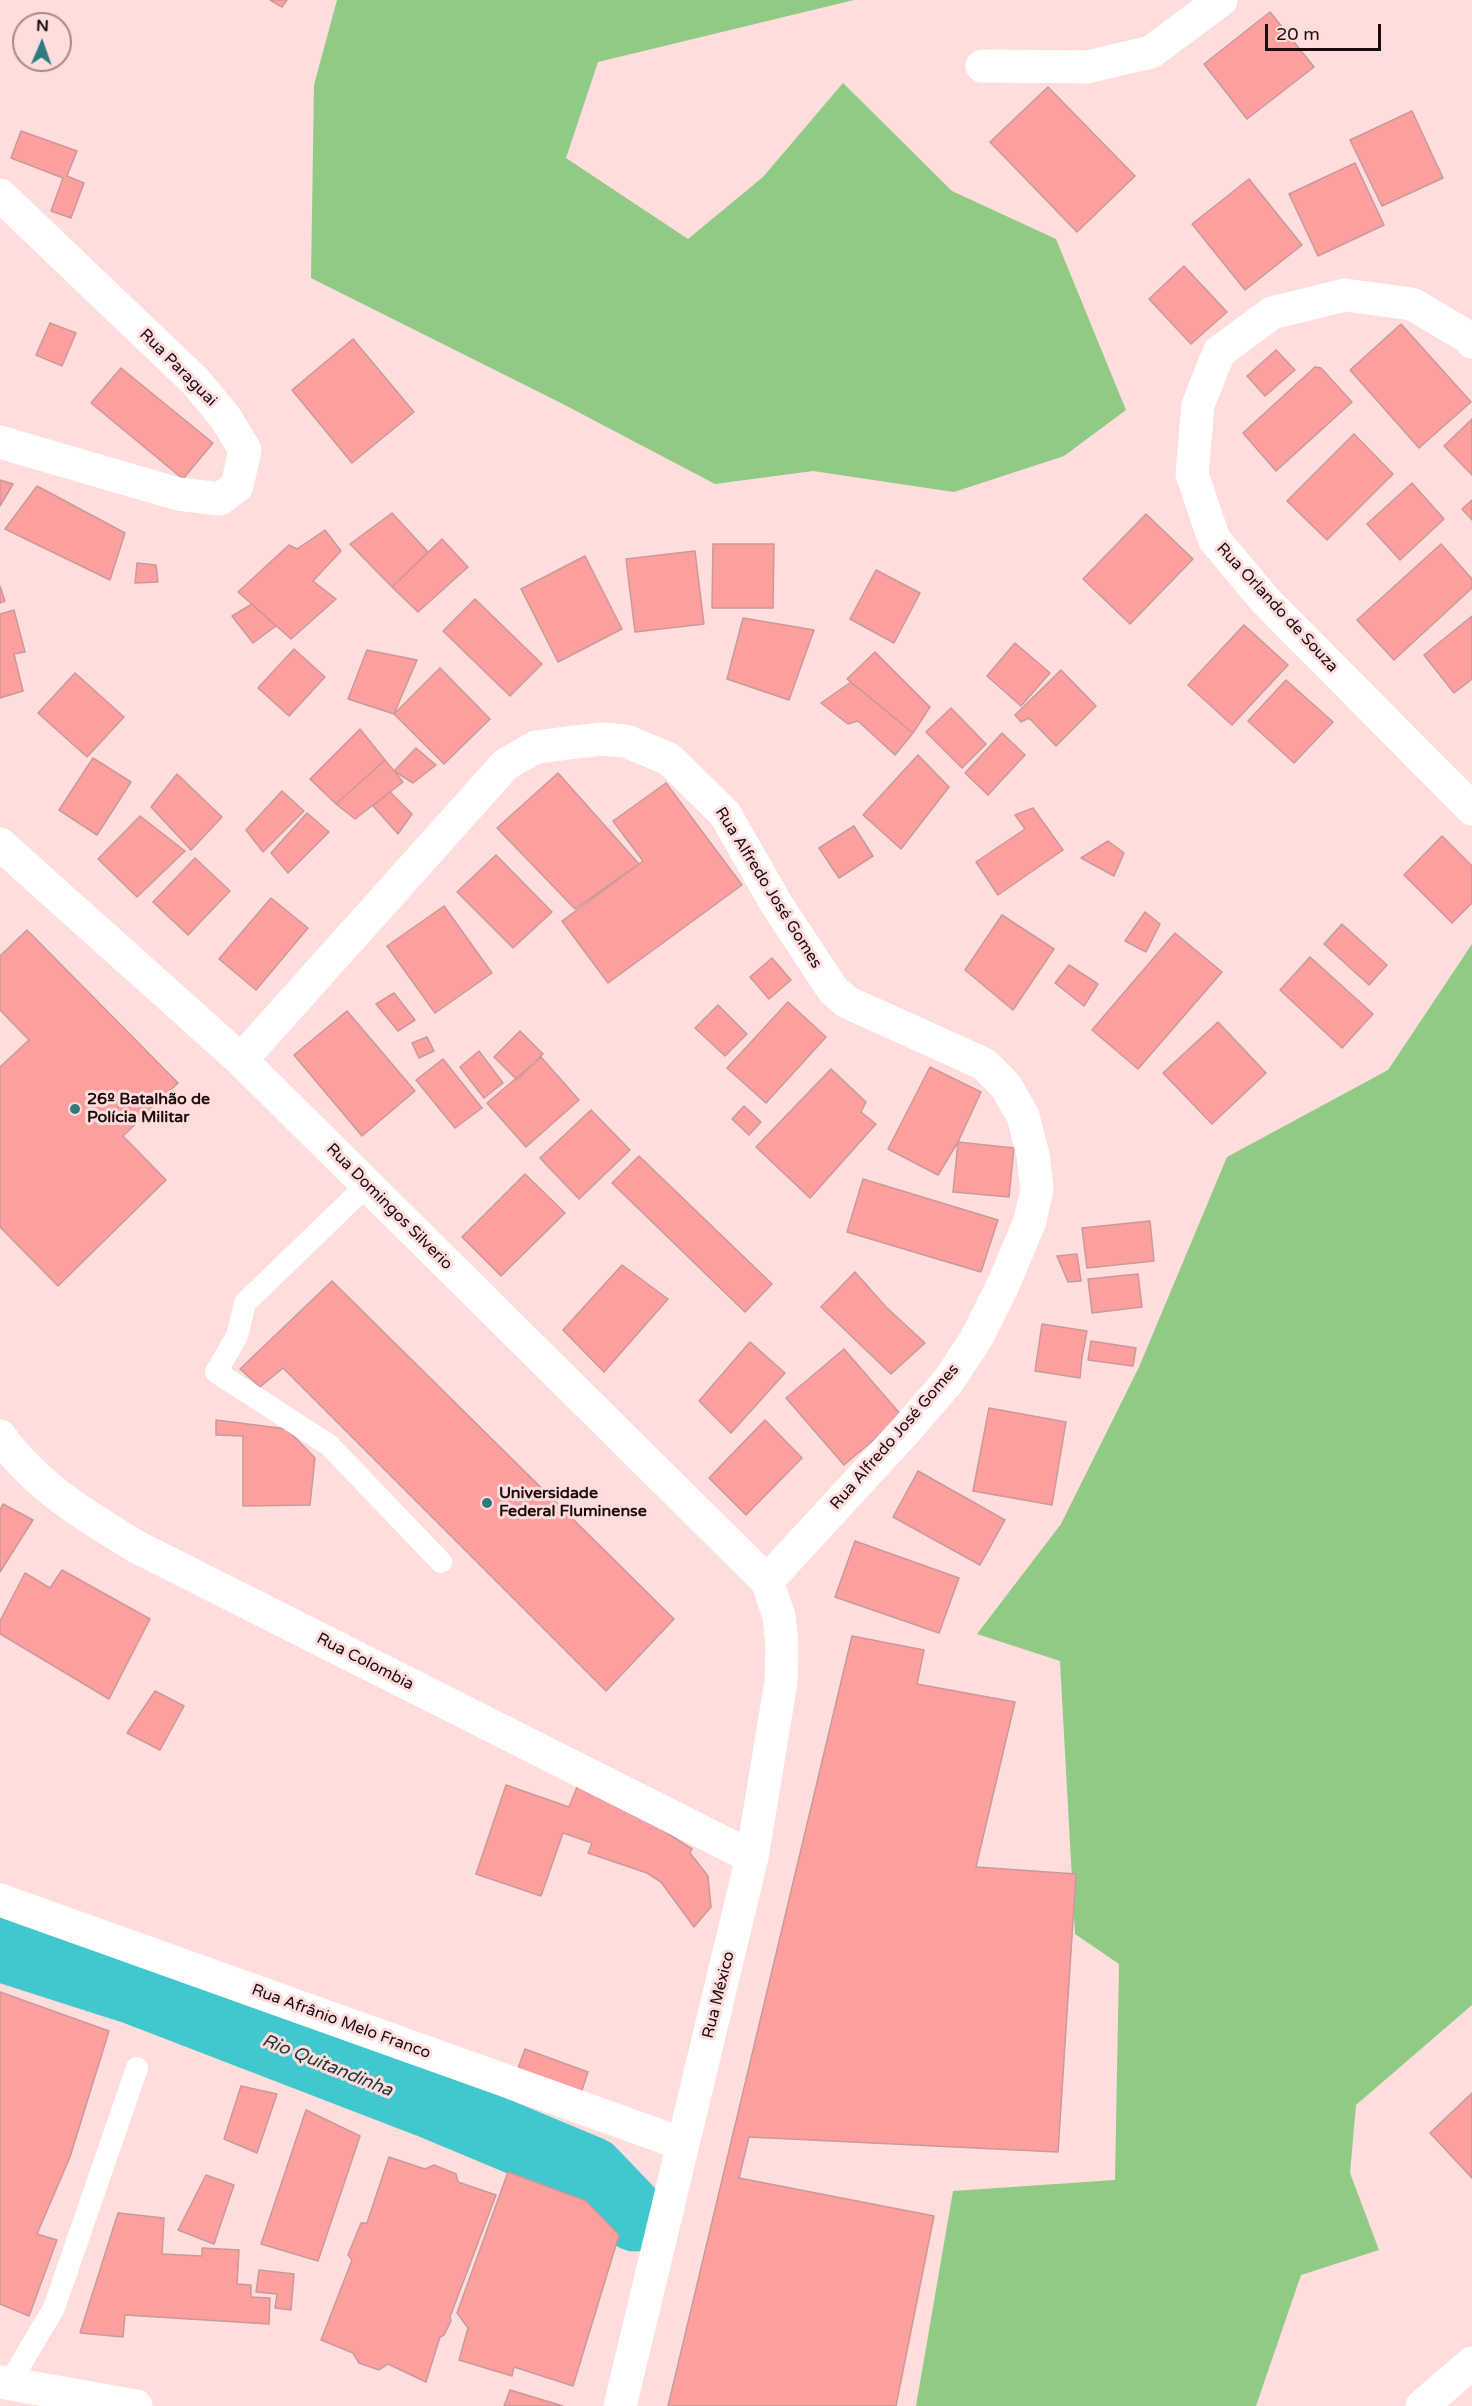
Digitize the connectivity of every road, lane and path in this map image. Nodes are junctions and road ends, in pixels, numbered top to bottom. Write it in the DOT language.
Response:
graph roads {
  1 [pos="1221,0"];
  2 [pos="982,66"];
  3 [pos="0,195"];
  4 [pos="1472,342"];
  5 [pos="0,442"];
  6 [pos="1472,809"];
  7 [pos="0,844"];
  8 [pos="241,1060"];
  9 [pos="367,1185"];
  10 [pos="0,1436"];
  11 [pos="441,1562"];
  12 [pos="767,1581"];
  13 [pos="752,1857"];
  14 [pos="0,1900"];
  15 [pos="137,2068"];
  16 [pos="683,2144"];
  17 [pos="1472,2363"];
  18 [pos="5,2383"];
  19 [pos="136,2406"];
  20 [pos="620,2406"];
  21 [pos="1422,2406"];
  1 -- 2 [label="street"];
  3 -- 5 [label="street, Rua Paraguai"];
  4 -- 6 [label="street, Rua Orlando de Souza"];
  7 -- 8 [label="street, Rua Domingos Silverio"];
  8 -- 9 [label="street, Rua Domingos Silverio"];
  8 -- 12 [label="street, Rua Alfredo José Gomes"];
  9 -- 11 [label="lane"];
  9 -- 12 [label="street, Rua Domingos Silverio"];
  10 -- 13 [label="street, Rua Colombia"];
  12 -- 13 [label="street, Rua México"];
  13 -- 16 [label="street, Rua México"];
  14 -- 16 [label="street, Rua Afrânio Melo Franco"];
  15 -- 18 [label="lane"];
  16 -- 20 [label="street, Rua México"];
  17 -- 21 [label="street"];
  18 -- 19 [label="street"];
}
